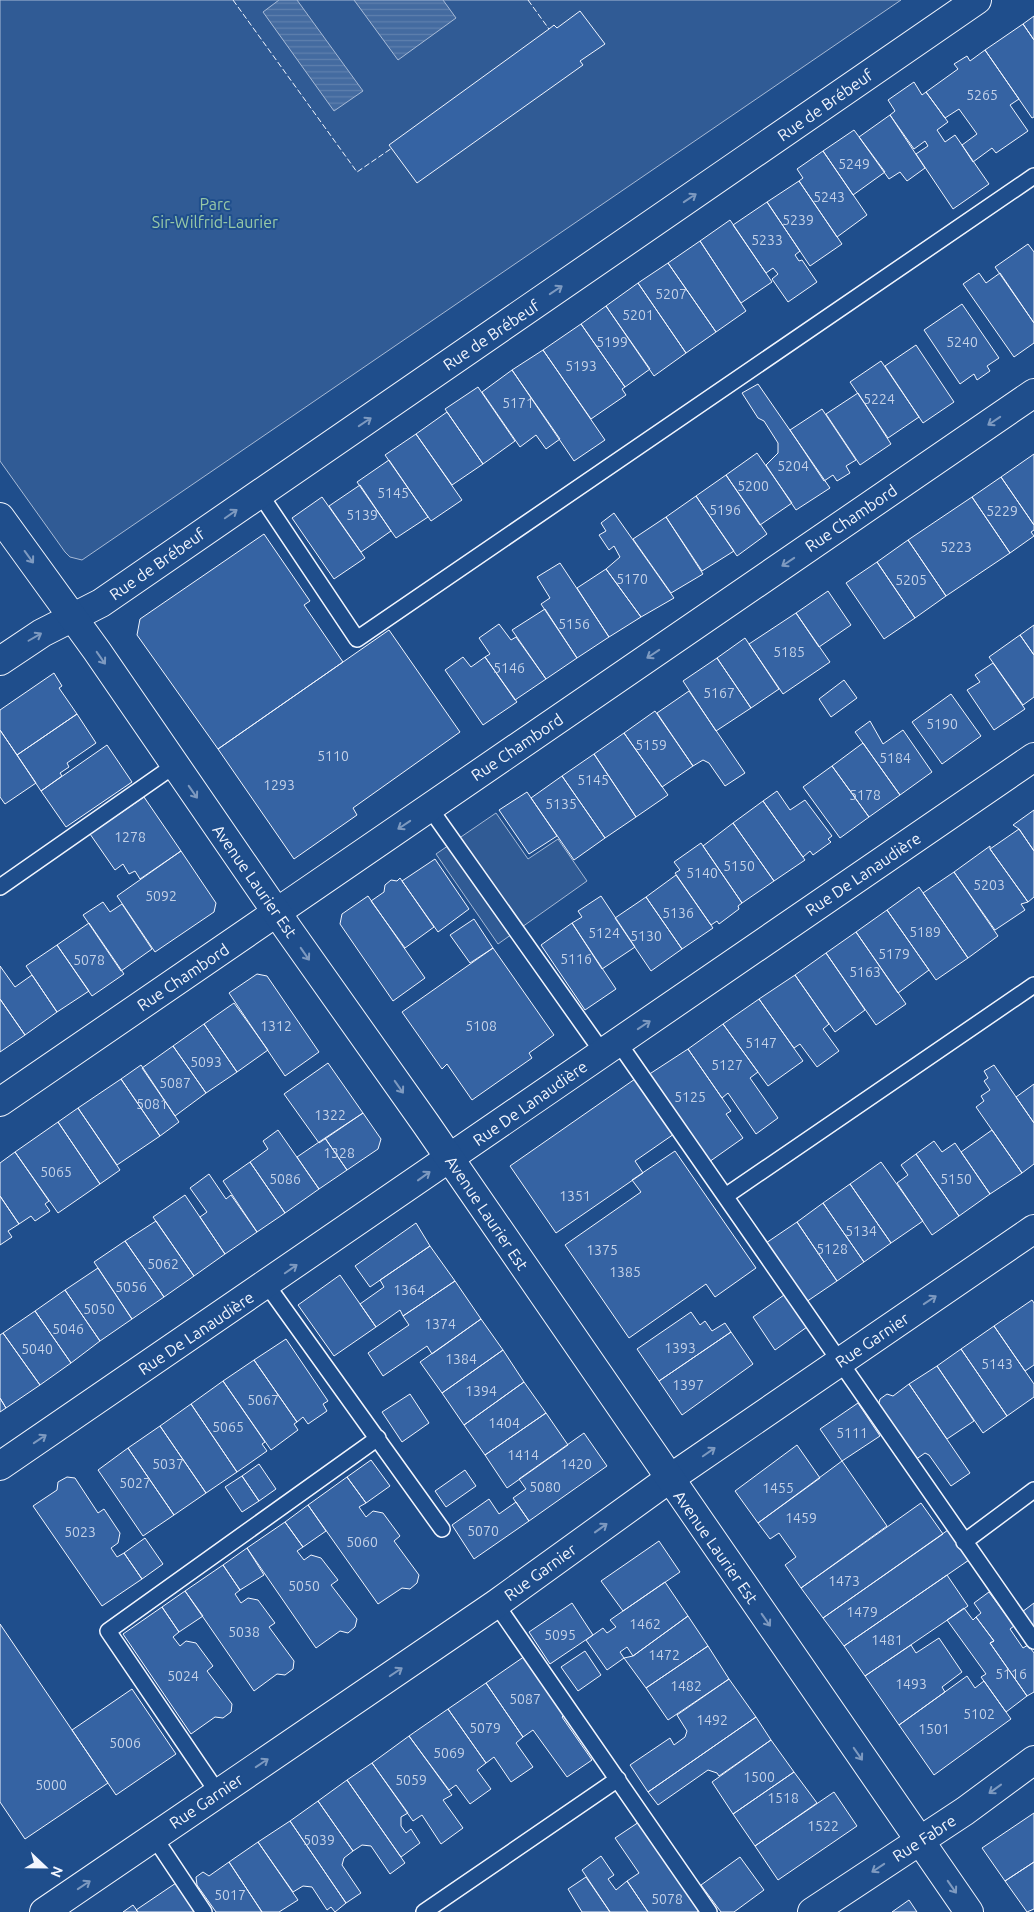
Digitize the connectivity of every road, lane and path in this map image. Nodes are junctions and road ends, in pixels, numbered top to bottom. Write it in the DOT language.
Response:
graph roads {
  1 [pos="977,0"];
  2 [pos="1034,176"];
  3 [pos="1034,393"];
  4 [pos="260,494"];
  5 [pos="0,517"];
  6 [pos="73,618"];
  7 [pos="0,660"];
  8 [pos="1034,757"];
  9 [pos="175,765"];
  10 [pos="429,807"];
  11 [pos="0,887"];
  12 [pos="276,912"];
  13 [pos="1034,985"];
  14 [pos="611,1048"];
  15 [pos="0,1102"];
  16 [pos="450,1158"];
  17 [pos="727,1196"];
  18 [pos="1034,1228"];
  19 [pos="266,1286"];
  20 [pos="839,1362"];
  21 [pos="378,1438"];
  22 [pos="0,1466"];
  23 [pos="669,1479"];
  24 [pos="1034,1490"];
  25 [pos="442,1529"];
  26 [pos="964,1542"];
  27 [pos="496,1604"];
  28 [pos="1034,1641"];
  29 [pos="1034,1760"];
  30 [pos="618,1779"];
  31 [pos="218,1793"];
  32 [pos="154,1838"];
  33 [pos="918,1840"];
  34 [pos="44,1912"];
  35 [pos="204,1912"];
  36 [pos="424,1912"];
  37 [pos="709,1912"];
  38 [pos="812,1912"];
  39 [pos="969,1912"];
  4 -- 1 [label="street, Rue de Brébeuf, one-way"];
  2 -- 4 [label="lane"];
  3 -- 10 [label="street, Rue Chambord, one-way"];
  6 -- 4 [label="street, Rue de Brébeuf, one-way"];
  5 -- 6 [label="street, Avenue Laurier Est, one-way"];
  7 -- 6 [label="street, Rue de Brébeuf, one-way"];
  6 -- 9 [label="street, Avenue Laurier Est, one-way"];
  14 -- 8 [label="street, Rue De Lanaudière, one-way"];
  9 -- 11 [label="lane"];
  9 -- 12 [label="street, Avenue Laurier Est, one-way"];
  10 -- 12 [label="street, Rue Chambord, one-way"];
  10 -- 14 [label="lane"];
  12 -- 15 [label="street, Rue Chambord"];
  12 -- 16 [label="street, Avenue Laurier Est, one-way"];
  13 -- 17 [label="lane"];
  14 -- 16 [label="street, Rue De Lanaudière"];
  14 -- 17 [label="lane"];
  19 -- 16 [label="street, Rue De Lanaudière, one-way"];
  16 -- 23 [label="street, Avenue Laurier Est"];
  17 -- 20 [label="lane"];
  20 -- 18 [label="street, Rue Garnier, one-way"];
  19 -- 21 [label="lane"];
  22 -- 19 [label="street, Rue De Lanaudière, one-way"];
  23 -- 20 [label="street, Rue Garnier, one-way"];
  20 -- 26 [label="lane"];
  21 -- 25 [label="lane"];
  21 -- 31 [label="lane"];
  27 -- 23 [label="street, Rue Garnier, one-way"];
  23 -- 33 [label="street, Avenue Laurier Est, one-way"];
  24 -- 26 [label="lane"];
  26 -- 28 [label="lane"];
  27 -- 30 [label="lane"];
  31 -- 27 [label="street, Rue Garnier, one-way"];
  29 -- 33 [label="street, Rue Fabre, one-way"];
  30 -- 36 [label="lane"];
  30 -- 37 [label="lane"];
  31 -- 32 [label="street, Rue Garnier"];
  34 -- 32 [label="street, Rue Garnier, one-way"];
  32 -- 35 [label="lane"];
  33 -- 38 [label="street, Rue Fabre, one-way"];
  33 -- 39 [label="street, Avenue Laurier Est, one-way"];
}
